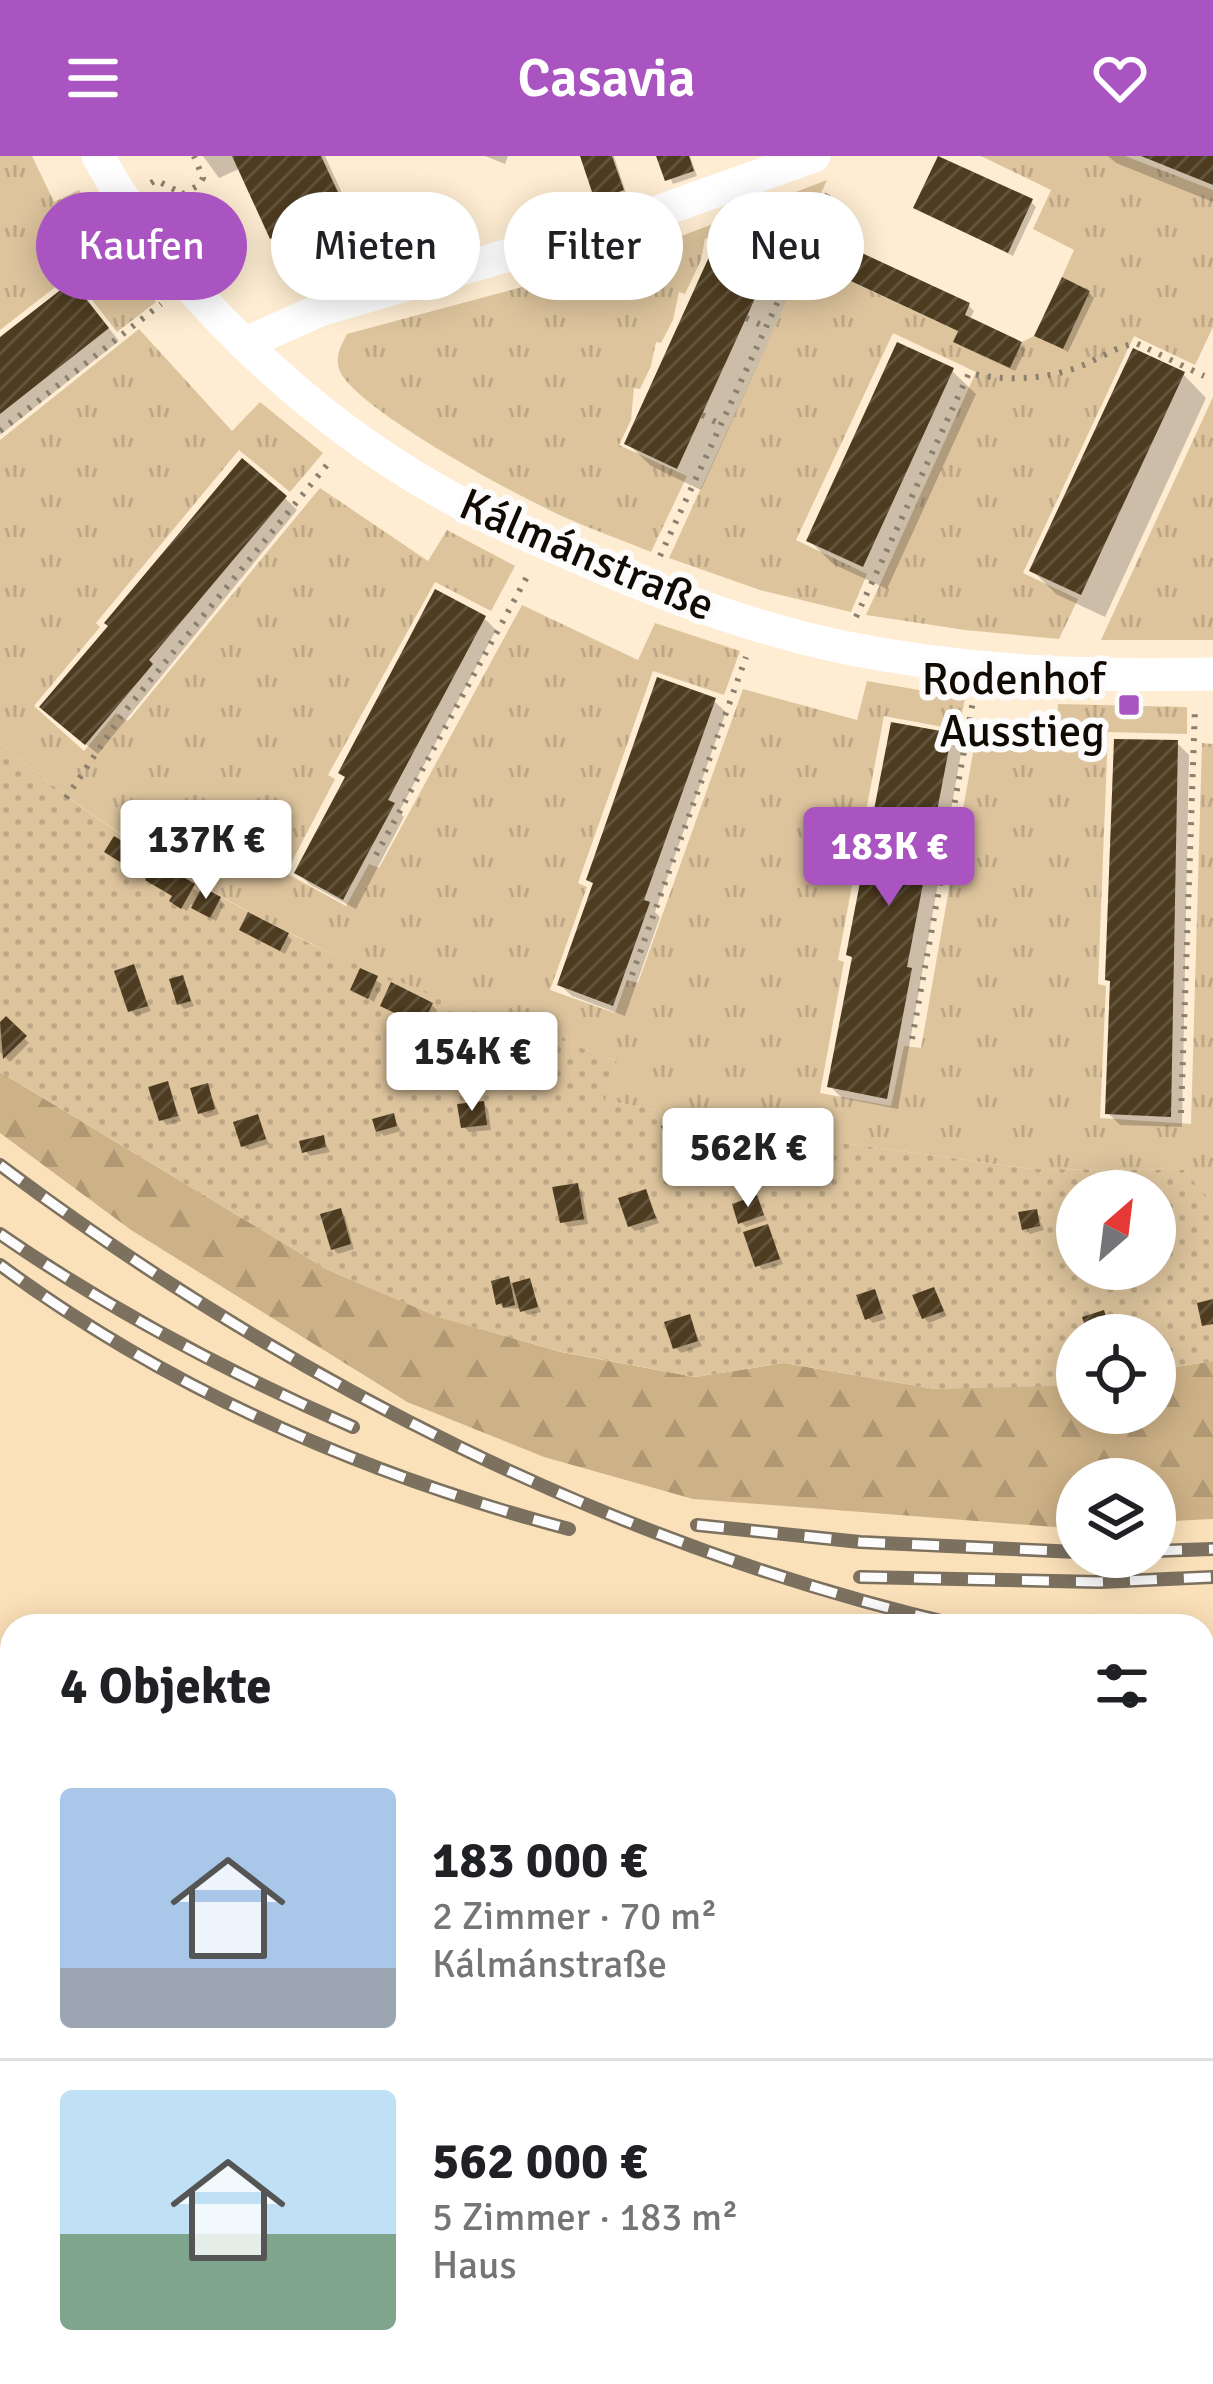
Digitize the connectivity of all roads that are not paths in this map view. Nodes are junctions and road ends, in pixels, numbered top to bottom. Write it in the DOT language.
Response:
graph roads {
  1 [pos="98,156"];
  2 [pos="824,167"];
  3 [pos="244,344"];
  4 [pos="1204,675"];
  1 -- 3 [label="street, Kálmánstraße"];
  2 -- 3 [label="street"];
  3 -- 4 [label="street, Kálmánstraße"];
}
